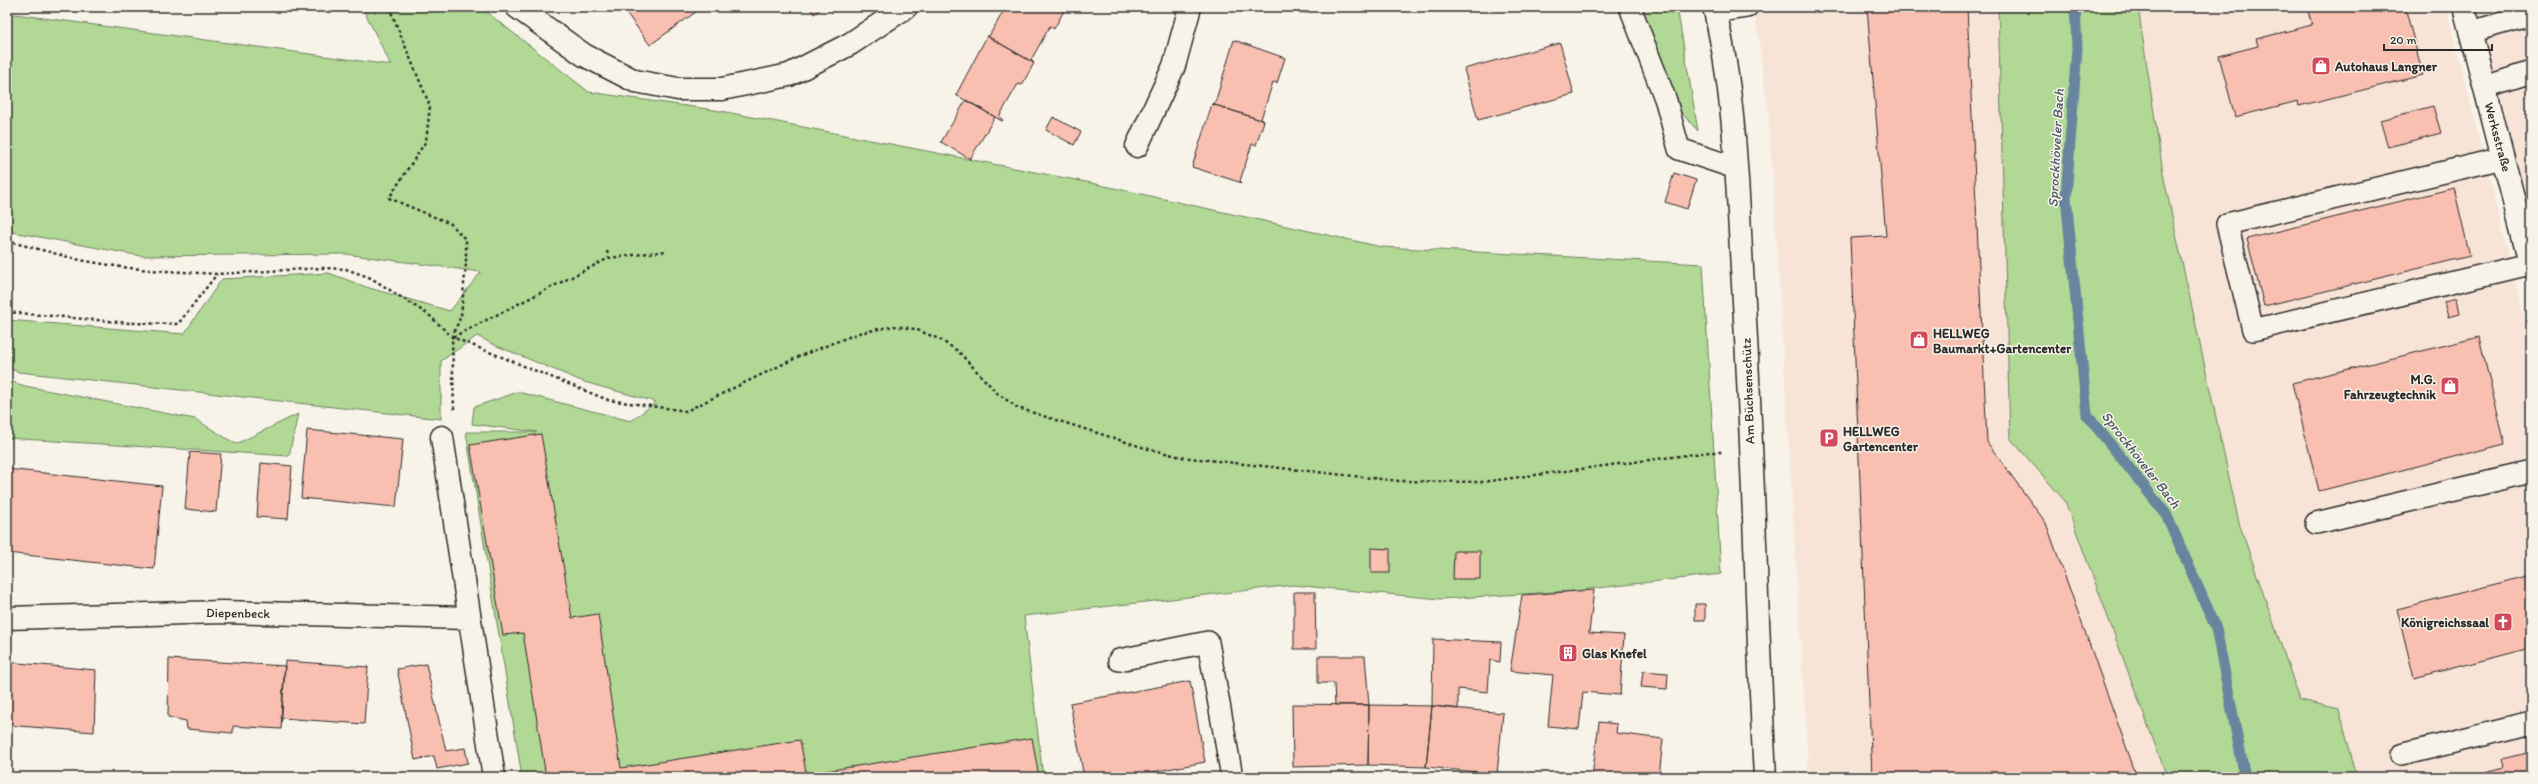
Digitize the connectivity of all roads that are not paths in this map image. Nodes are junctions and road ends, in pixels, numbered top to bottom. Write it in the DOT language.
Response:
graph roads {
  1 [pos="516,7"];
  2 [pos="906,7"];
  3 [pos="1190,7"];
  4 [pos="1630,7"];
  5 [pos="1747,7"];
  6 [pos="2464,7"];
  7 [pos="1714,10"];
  8 [pos="2531,15"];
  9 [pos="2470,32"];
  10 [pos="2531,72"];
  11 [pos="2485,87"];
  12 [pos="1136,146"];
  13 [pos="2503,158"];
  14 [pos="1736,168"];
  15 [pos="2531,265"];
  16 [pos="442,437"];
  17 [pos="2531,472"];
  18 [pos="2316,523"];
  19 [pos="7,618"];
  20 [pos="469,618"];
  21 [pos="1119,660"];
  22 [pos="2531,722"];
  23 [pos="2401,755"];
  24 [pos="494,777"];
  25 [pos="1232,777"];
  26 [pos="1765,777"];
  1 -- 2 [label="street"];
  3 -- 12 [label="street"];
  4 -- 14 [label="lane"];
  5 -- 7 [label="lane"];
  6 -- 9 [label="street, Werksstraße"];
  7 -- 14 [label="street, Am Büchsenschütz"];
  8 -- 9 [label="lane"];
  9 -- 11 [label="street, Werksstraße"];
  10 -- 11 [label="lane"];
  11 -- 13 [label="street, Werksstraße"];
  13 -- 15 [label="street, Werksstraße"];
  13 -- 15 [label="lane"];
  14 -- 26 [label="street, Am Büchsenschütz"];
  16 -- 20 [label="street"];
  17 -- 18 [label="lane"];
  19 -- 20 [label="street, Diepenbeck"];
  20 -- 24 [label="street"];
  21 -- 25 [label="lane"];
  22 -- 23 [label="lane"];
}
